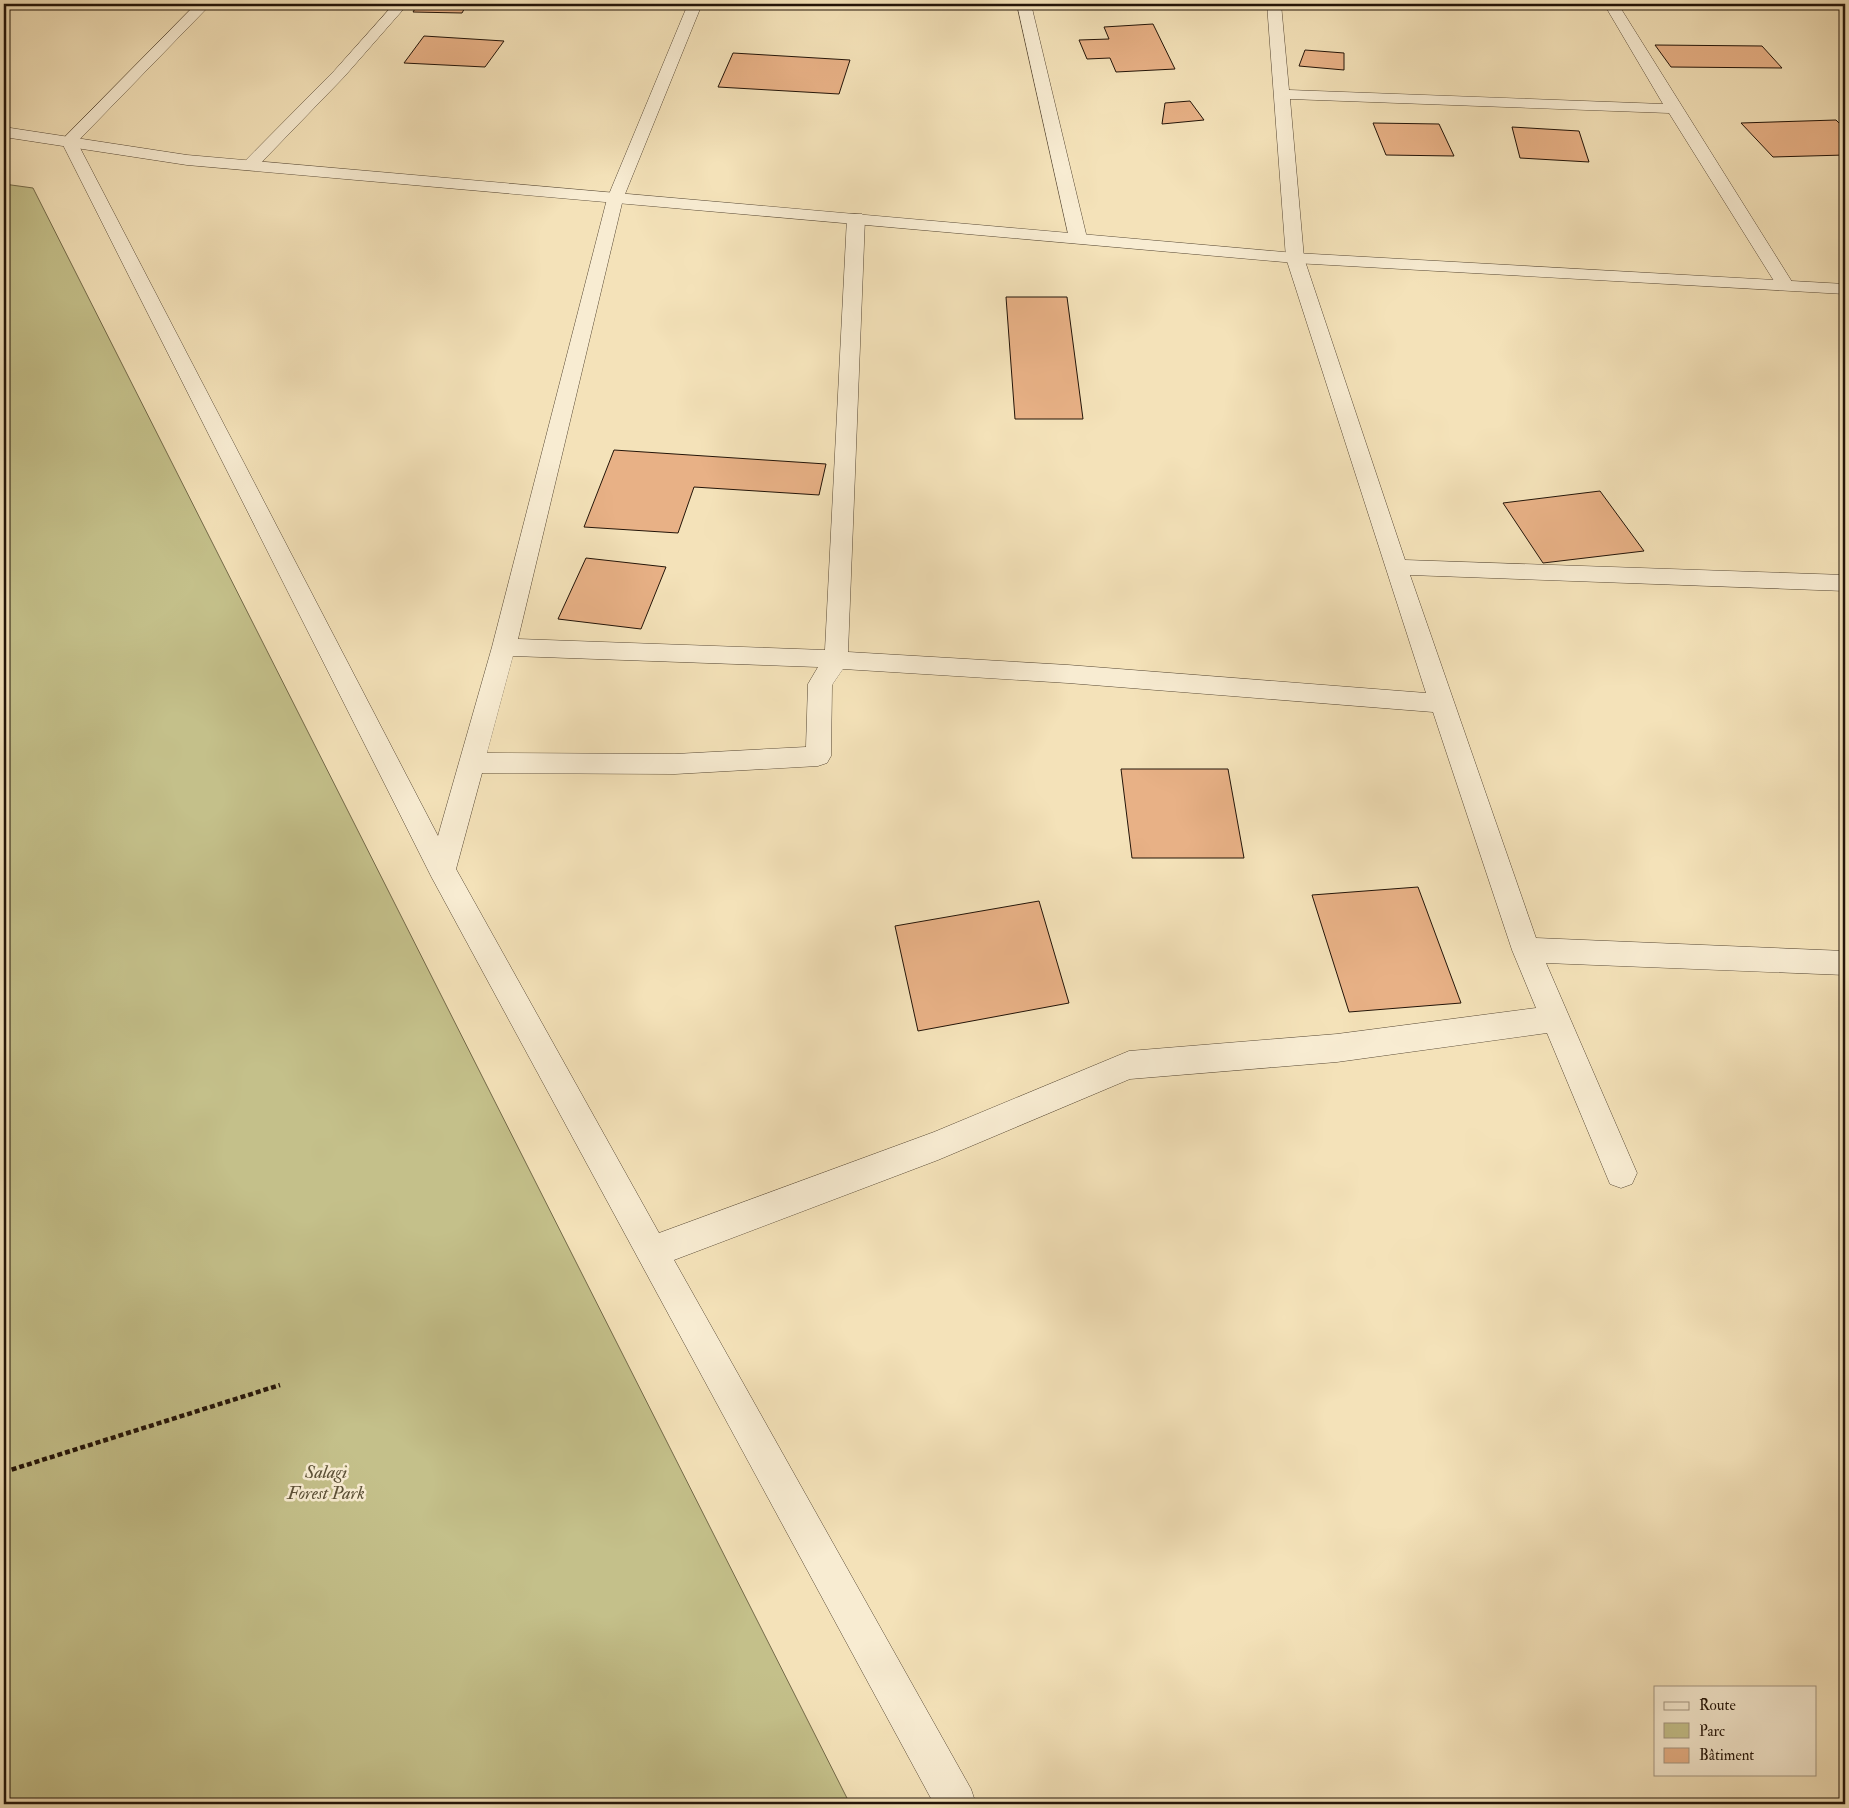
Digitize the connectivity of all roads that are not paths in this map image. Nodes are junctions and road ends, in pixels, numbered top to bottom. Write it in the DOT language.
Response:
graph roads {
  1 [pos="204,4"];
  2 [pos="401,4"];
  3 [pos="695,4"];
  4 [pos="1024,4"];
  5 [pos="1274,4"];
  6 [pos="1611,4"];
  7 [pos="1280,94"];
  8 [pos="1674,110"];
  9 [pos="4,132"];
  10 [pos="69,141"];
  11 [pos="250,165"];
  12 [pos="615,199"];
  13 [pos="856,218"];
  14 [pos="1078,238"];
  15 [pos="1295,258"];
  16 [pos="1785,285"];
  17 [pos="1845,289"];
  18 [pos="1396,567"];
  19 [pos="1845,583"];
  20 [pos="504,647"];
  21 [pos="836,660"];
  22 [pos="1442,703"];
  23 [pos="472,763"];
  24 [pos="442,870"];
  25 [pos="1526,950"];
  26 [pos="1845,963"];
  27 [pos="1555,1019"];
  28 [pos="1621,1174"];
  29 [pos="652,1252"];
  30 [pos="956,1804"];
  1 -- 10 [label="street"];
  2 -- 11 [label="street"];
  3 -- 12 [label="street"];
  4 -- 14 [label="street"];
  5 -- 7 [label="street"];
  6 -- 8 [label="street"];
  7 -- 8 [label="street"];
  7 -- 15 [label="street"];
  8 -- 16 [label="street"];
  9 -- 10 [label="street"];
  10 -- 11 [label="street"];
  10 -- 24 [label="street"];
  11 -- 12 [label="street"];
  12 -- 13 [label="street"];
  12 -- 20 [label="street"];
  13 -- 14 [label="street"];
  13 -- 21 [label="street"];
  14 -- 15 [label="street"];
  15 -- 16 [label="street"];
  15 -- 18 [label="street"];
  16 -- 17 [label="street"];
  18 -- 19 [label="street"];
  18 -- 22 [label="street"];
  20 -- 21 [label="street"];
  20 -- 23 [label="street"];
  21 -- 22 [label="street"];
  21 -- 23 [label="street"];
  22 -- 25 [label="street"];
  23 -- 24 [label="street"];
  24 -- 29 [label="street"];
  25 -- 26 [label="street"];
  25 -- 27 [label="street"];
  27 -- 28 [label="street"];
  27 -- 29 [label="street"];
  29 -- 30 [label="street"];
}
